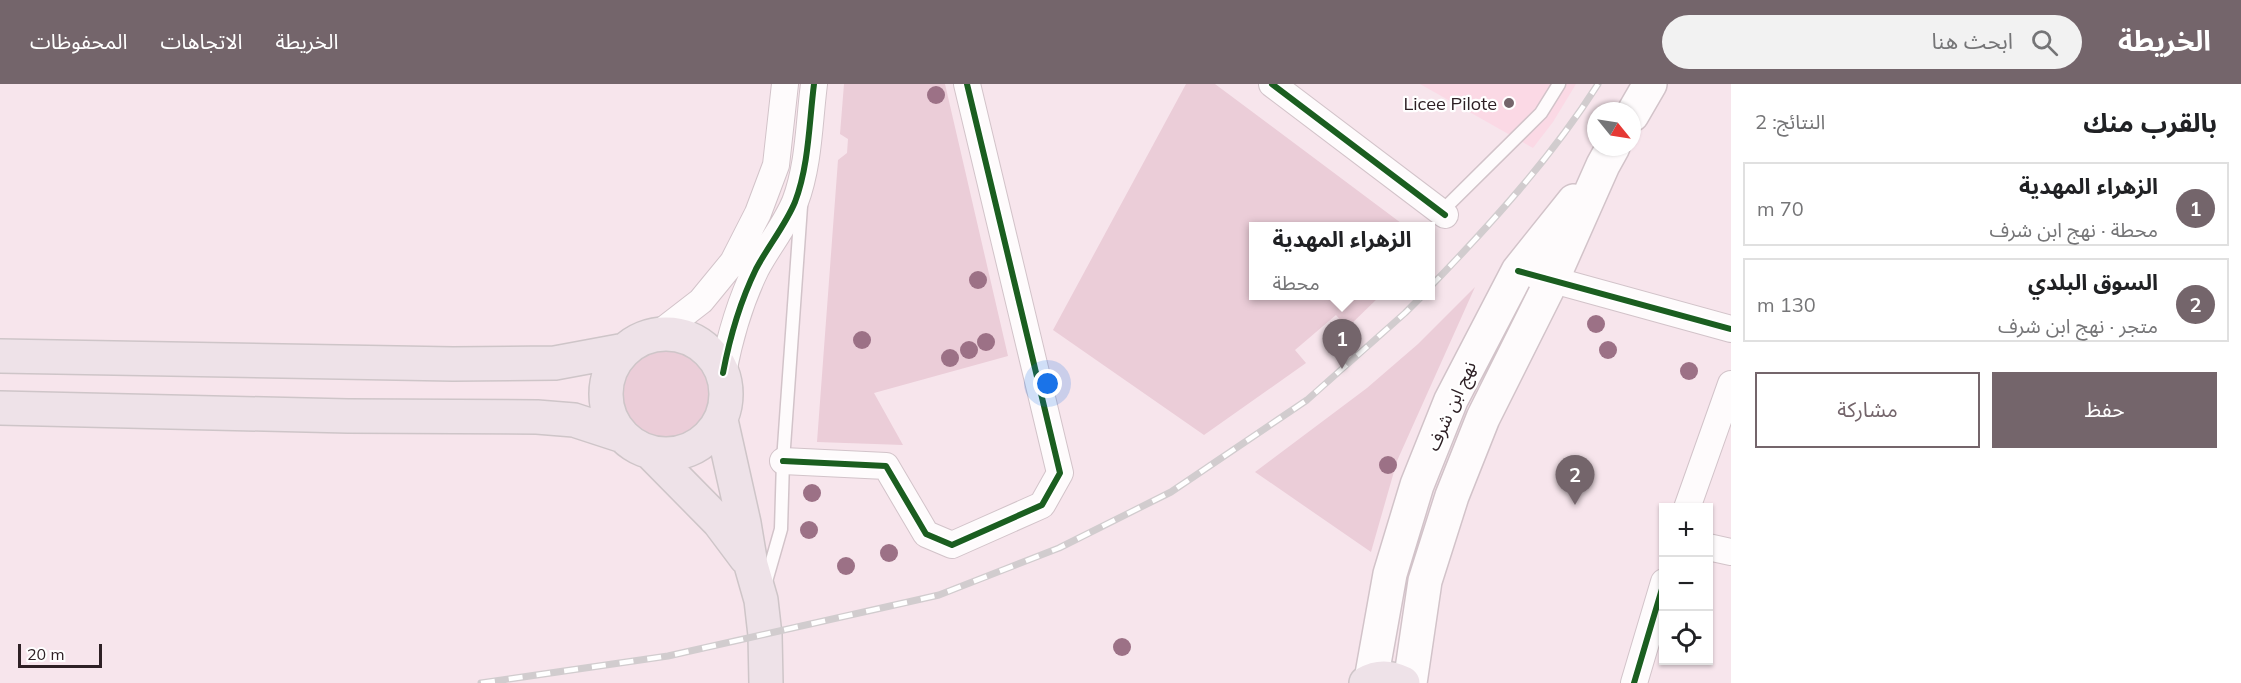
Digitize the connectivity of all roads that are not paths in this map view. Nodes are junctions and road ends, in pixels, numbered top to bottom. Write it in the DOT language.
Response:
graph roads {
  1 [pos="785,84"];
  2 [pos="814,84"];
  3 [pos="968,84"];
  4 [pos="1272,84"];
  5 [pos="1559,84"];
  6 [pos="1650,84"];
  7 [pos="1640,102"];
  8 [pos="1608,156"];
  9 [pos="804,169"];
  10 [pos="1443,213"];
  11 [pos="1518,271"];
  12 [pos="1552,280"];
  13 [pos="1731,329"];
  14 [pos="657,334"];
  15 [pos="625,350"];
  16 [pos="0,356"];
  17 [pos="723,374"];
  18 [pos="1731,384"];
  19 [pos="0,408"];
  20 [pos="721,420"];
  21 [pos="621,435"];
  22 [pos="651,453"];
  23 [pos="783,461"];
  24 [pos="1689,503"];
  25 [pos="1713,548"];
  26 [pos="1731,552"];
  27 [pos="751,565"];
  28 [pos="1659,599"];
  29 [pos="761,600"];
  30 [pos="1380,682"];
  31 [pos="766,683"];
  32 [pos="1410,683"];
  33 [pos="1634,683"];
  1 -- 14 [label="street"];
  2 -- 9 [label="street"];
  3 -- 23 [label="street"];
  4 -- 10 [label="street"];
  5 -- 10 [label="lane"];
  6 -- 7 [label="main road"];
  8 -- 11 [label="main road, نهج ابن شرف"];
  8 -- 12 [label="main road, نهج ابن شرف"];
  9 -- 17 [label="street"];
  9 -- 23 [label="lane"];
  11 -- 12 [label="street"];
  11 -- 30 [label="main road, نهج ابن شرف"];
  12 -- 13 [label="street"];
  12 -- 32 [label="main road, نهج ابن شرف"];
  14 -- 15 [label="main road"];
  14 -- 17 [label="main road"];
  15 -- 16 [label="main road"];
  15 -- 21 [label="main road"];
  17 -- 20 [label="main road"];
  18 -- 24 [label="street"];
  19 -- 21 [label="main road"];
  20 -- 22 [label="main road"];
  20 -- 27 [label="main road"];
  21 -- 22 [label="main road"];
  22 -- 27 [label="main road"];
  23 -- 29 [label="lane"];
  25 -- 26 [label="street"];
  27 -- 29 [label="main road"];
  28 -- 33 [label="street"];
  29 -- 31 [label="main road"];
}
